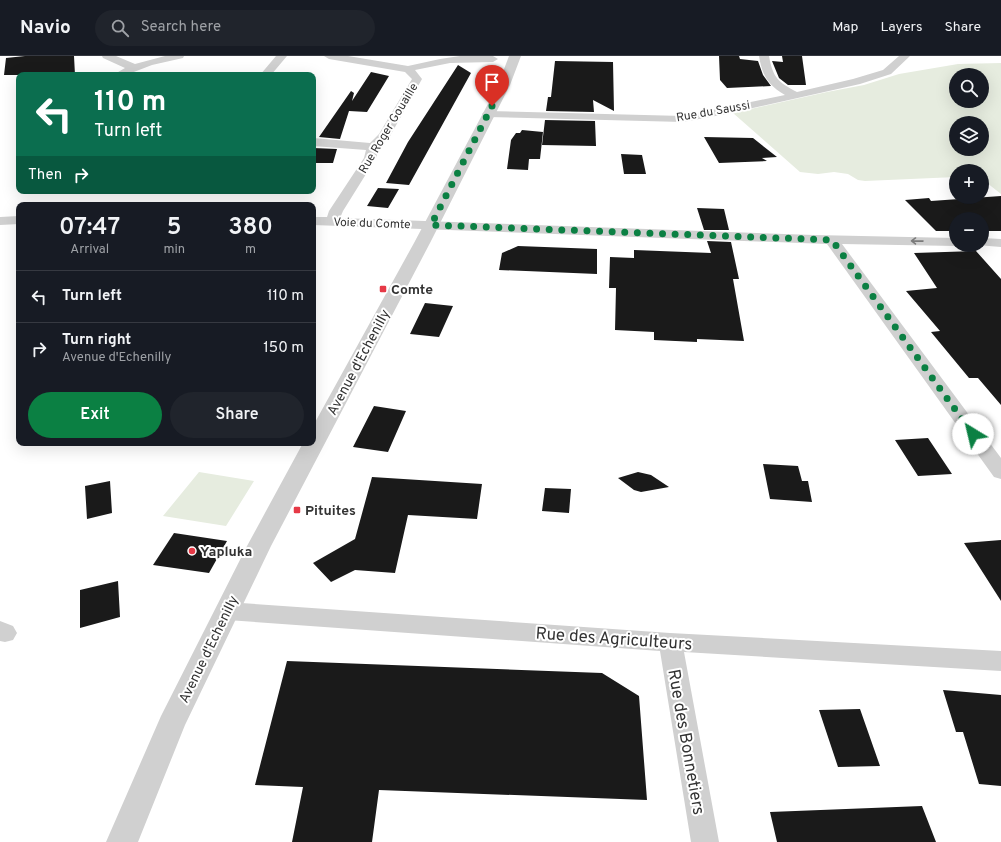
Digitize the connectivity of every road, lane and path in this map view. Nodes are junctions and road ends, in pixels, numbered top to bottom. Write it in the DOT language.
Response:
graph roads {
  1 [pos="108,56"];
  2 [pos="179,56"];
  3 [pos="282,56"];
  4 [pos="329,56"];
  5 [pos="515,56"];
  6 [pos="764,56"];
  7 [pos="905,56"];
  8 [pos="493,59"];
  9 [pos="135,68"];
  10 [pos="408,69"];
  11 [pos="125,72"];
  12 [pos="268,72"];
  13 [pos="794,95"];
  14 [pos="488,114"];
  15 [pos="316,142"];
  16 [pos="373,147"];
  17 [pos="16,220"];
  18 [pos="0,221"];
  19 [pos="316,221"];
  20 [pos="332,222"];
  21 [pos="431,225"];
  22 [pos="832,240"];
  23 [pos="949,242"];
  24 [pos="989,242"];
  25 [pos="1001,243"];
  26 [pos="316,440"];
  27 [pos="313,446"];
  28 [pos="1001,472"];
  29 [pos="227,612"];
  30 [pos="670,642"];
  31 [pos="1001,661"];
  32 [pos="122,842"];
  33 [pos="704,842"];
  1 -- 9 [label="street"];
  2 -- 9 [label="street"];
  3 -- 12 [label="street"];
  4 -- 10 [label="street"];
  5 -- 14 [label="street, Avenue d'Echenilly"];
  6 -- 13 [label="street"];
  7 -- 13 [label="street, Rue du Saussi"];
  8 -- 10 [label="street, Rue Roger Gouaille"];
  9 -- 11 [label="street"];
  10 -- 16 [label="street, Rue Roger Gouaille"];
  13 -- 14 [label="street, Rue du Saussi"];
  14 -- 21 [label="street, Avenue d'Echenilly"];
  15 -- 16 [label="street"];
  16 -- 20 [label="street, Rue Roger Gouaille"];
  17 -- 18 [label="street"];
  19 -- 20 [label="street, Voie du Comte"];
  20 -- 21 [label="street, Voie du Comte"];
  21 -- 22 [label="street, Voie du Comte"];
  21 -- 26 [label="street, Avenue d'Echenilly"];
  23 -- 22 [label="street, Voie du Comte, one-way"];
  22 -- 28 [label="street"];
  24 -- 25 [label="street"];
  27 -- 29 [label="street, Avenue d'Echenilly"];
  29 -- 30 [label="street, Rue des Agriculteurs"];
  29 -- 32 [label="street, Avenue d'Echenilly"];
  30 -- 31 [label="street, Rue des Agriculteurs"];
  30 -- 33 [label="street, Rue des Bonnetiers"];
}
